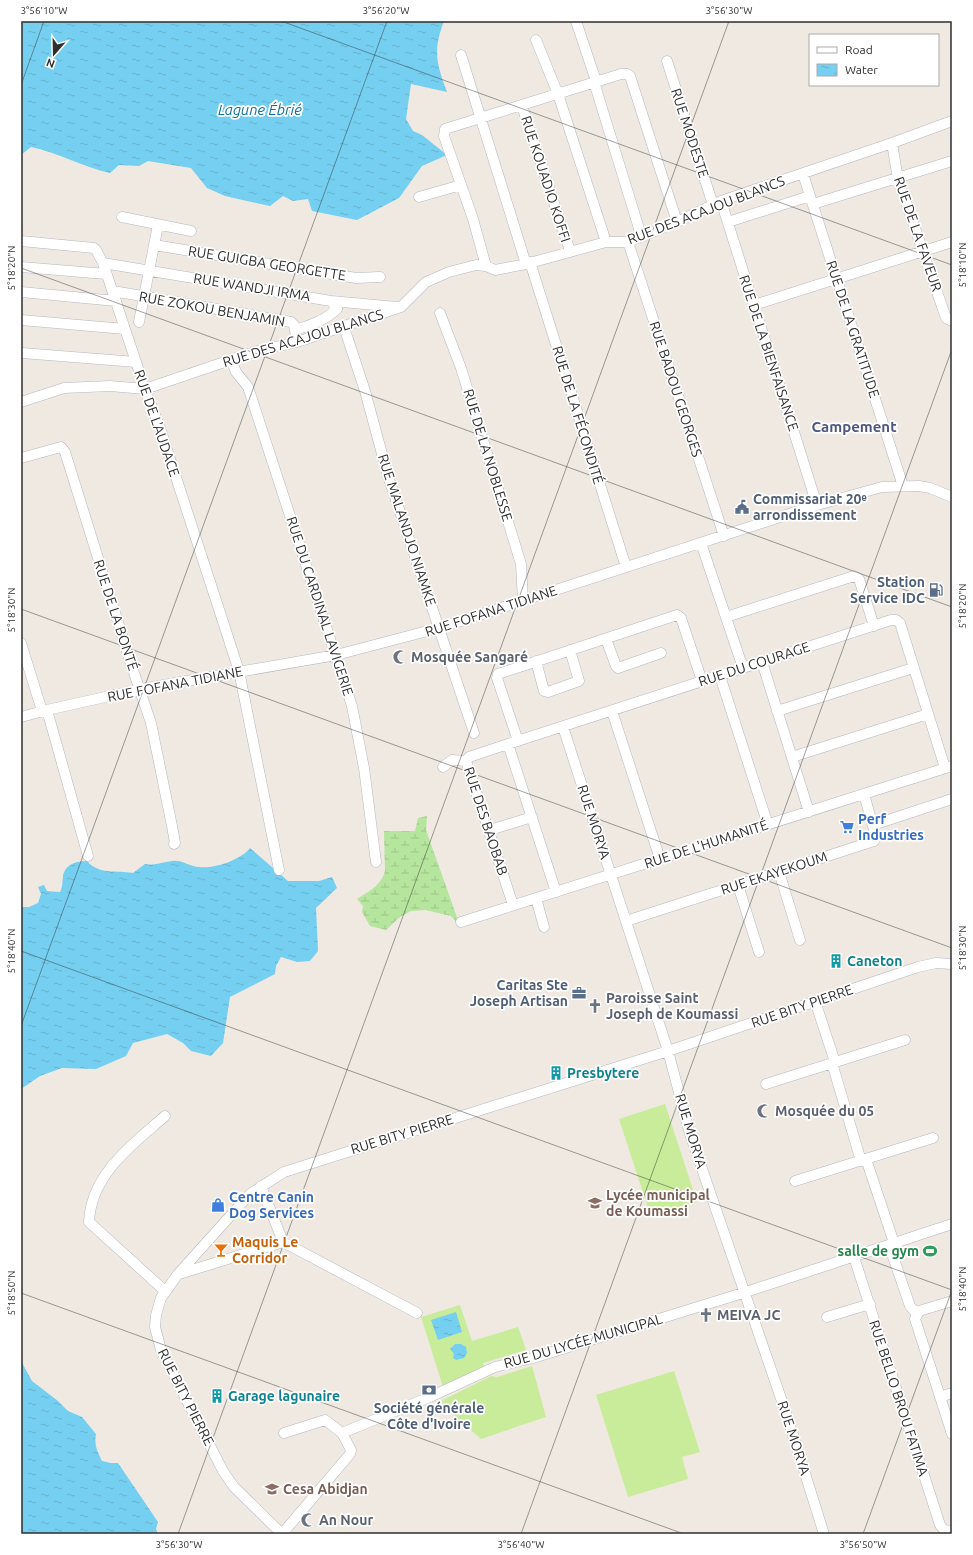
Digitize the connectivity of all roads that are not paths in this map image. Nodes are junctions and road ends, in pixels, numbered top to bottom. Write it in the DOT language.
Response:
graph roads {
  1 [pos="576,21"];
  2 [pos="536,40"];
  3 [pos="461,56"];
  4 [pos="667,61"];
  5 [pos="595,82"];
  6 [pos="558,94"];
  7 [pos="522,106"];
  8 [pos="482,119"];
  9 [pos="952,121"];
  10 [pos="892,143"];
  11 [pos="952,161"];
  12 [pos="803,174"];
  13 [pos="898,178"];
  14 [pos="461,185"];
  15 [pos="419,197"];
  16 [pos="811,200"];
  17 [pos="717,203"];
  18 [pos="122,217"];
  19 [pos="677,222"];
  20 [pos="728,222"];
  21 [pos="158,224"];
  22 [pos="191,231"];
  23 [pos="641,236"];
  24 [pos="21,241"];
  25 [pos="606,242"];
  26 [pos="628,242"];
  27 [pos="952,242"];
  28 [pos="154,245"];
  29 [pos="570,251"];
  30 [pos="923,251"];
  31 [pos="103,263"];
  32 [pos="528,263"];
  33 [pos="486,266"];
  34 [pos="21,267"];
  35 [pos="149,270"];
  36 [pos="106,274"];
  37 [pos="380,277"];
  38 [pos="837,279"];
  39 [pos="21,292"];
  40 [pos="114,296"];
  41 [pos="144,296"];
  42 [pos="331,301"];
  43 [pos="754,305"];
  44 [pos="401,307"];
  45 [pos="440,312"];
  46 [pos="21,320"];
  47 [pos="952,321"];
  48 [pos="139,322"];
  49 [pos="344,327"];
  50 [pos="125,329"];
  51 [pos="295,330"];
  52 [pos="297,342"];
  53 [pos="22,352"];
  54 [pos="231,359"];
  55 [pos="136,362"];
  56 [pos="145,389"];
  57 [pos="21,402"];
  58 [pos="21,458"];
  59 [pos="903,486"];
  60 [pos="952,497"];
  61 [pos="817,505"];
  62 [pos="724,536"];
  63 [pos="701,544"];
  64 [pos="626,567"];
  65 [pos="523,601"];
  66 [pos="726,617"];
  67 [pos="874,626"];
  68 [pos="439,628"];
  69 [pos="606,639"];
  70 [pos="21,643"];
  71 [pos="570,650"];
  72 [pos="661,653"];
  73 [pos="336,655"];
  74 [pos="536,661"];
  75 [pos="762,662"];
  76 [pos="743,668"];
  77 [pos="913,668"];
  78 [pos="239,671"];
  79 [pos="720,676"];
  80 [pos="702,681"];
  81 [pos="141,689"];
  82 [pos="45,710"];
  83 [pos="612,711"];
  84 [pos="777,711"];
  85 [pos="928,714"];
  86 [pos="21,717"];
  87 [pos="563,727"];
  88 [pos="474,733"];
  89 [pos="518,741"];
  90 [pos="508,744"];
  91 [pos="792,757"];
  92 [pos="466,761"];
  93 [pos="443,767"];
  94 [pos="948,767"];
  95 [pos="864,794"];
  96 [pos="952,799"];
  97 [pos="809,812"];
  98 [pos="532,817"];
  99 [pos="768,825"];
  100 [pos="873,825"];
  101 [pos="490,830"];
  102 [pos="174,844"];
  103 [pos="88,856"];
  104 [pos="660,859"];
  105 [pos="376,862"];
  106 [pos="279,870"];
  107 [pos="779,872"];
  108 [pos="611,874"];
  109 [pos="738,885"];
  110 [pos="556,892"];
  111 [pos="536,898"];
  112 [pos="513,905"];
  113 [pos="626,921"];
  114 [pos="461,922"];
  115 [pos="544,927"];
  116 [pos="800,940"];
  117 [pos="759,952"];
  118 [pos="952,964"];
  119 [pos="815,1002"];
  120 [pos="905,1040"];
  121 [pos="668,1051"];
  122 [pos="833,1063"];
  123 [pos="766,1084"];
  124 [pos="165,1116"];
  125 [pos="933,1138"];
  126 [pos="864,1160"];
  127 [pos="795,1181"];
  128 [pos="261,1186"];
  129 [pos="952,1224"];
  130 [pos="283,1242"];
  131 [pos="891,1244"];
  132 [pos="854,1257"];
  133 [pos="178,1274"];
  134 [pos="165,1291"];
  135 [pos="746,1292"];
  136 [pos="952,1301"];
  137 [pos="870,1304"];
  138 [pos="417,1313"];
  139 [pos="917,1314"];
  140 [pos="827,1318"];
  141 [pos="952,1393"];
  142 [pos="940,1397"];
  143 [pos="284,1433"];
  144 [pos="342,1433"];
  145 [pos="952,1434"];
  146 [pos="952,1531"];
  147 [pos="278,1533"];
  148 [pos="824,1534"];
  1 -- 5 [label="street"];
  2 -- 6 [label="street"];
  3 -- 8 [label="street, RUE DE LA FÉCONDITÉ"];
  4 -- 17 [label="street, RUE MODESTE"];
  5 -- 6 [label="street"];
  5 -- 19 [label="street"];
  5 -- 23 [label="street"];
  6 -- 7 [label="street"];
  6 -- 25 [label="street"];
  7 -- 8 [label="street"];
  7 -- 29 [label="street, RUE KOUADIO KOFFI"];
  8 -- 14 [label="street"];
  8 -- 32 [label="street, RUE DE LA FÉCONDITÉ"];
  9 -- 10 [label="street, RUE DES ACAJOU BLANCS"];
  10 -- 12 [label="street, RUE DES ACAJOU BLANCS"];
  10 -- 13 [label="street, RUE DE LA FAVEUR"];
  11 -- 13 [label="street"];
  12 -- 16 [label="street, RUE DE LA GRATITUDE"];
  12 -- 17 [label="street, RUE DES ACAJOU BLANCS"];
  13 -- 16 [label="street"];
  13 -- 30 [label="street, RUE DE LA FAVEUR"];
  14 -- 15 [label="street"];
  14 -- 33 [label="street"];
  16 -- 20 [label="street"];
  16 -- 38 [label="street, RUE DE LA GRATITUDE"];
  17 -- 19 [label="street, RUE DES ACAJOU BLANCS"];
  17 -- 20 [label="street, RUE DE LA BIENFAISANCE"];
  18 -- 21 [label="street"];
  19 -- 23 [label="street, RUE DES ACAJOU BLANCS"];
  20 -- 43 [label="street, RUE DE LA BIENFAISANCE"];
  21 -- 22 [label="street"];
  21 -- 28 [label="street"];
  23 -- 26 [label="street, RUE DES ACAJOU BLANCS"];
  24 -- 31 [label="street, RUE DE L'AUDACE"];
  25 -- 26 [label="street, RUE DES ACAJOU BLANCS"];
  25 -- 29 [label="street, RUE DES ACAJOU BLANCS"];
  26 -- 62 [label="street, RUE BADOU GEORGES"];
  27 -- 30 [label="street"];
  28 -- 35 [label="street"];
  28 -- 37 [label="street, RUE GUIGBA GEORGETTE"];
  29 -- 32 [label="street, RUE DES ACAJOU BLANCS"];
  30 -- 38 [label="street"];
  30 -- 47 [label="street, RUE DE LA FAVEUR"];
  31 -- 35 [label="street, RUE WANDJI IRMA"];
  31 -- 36 [label="street, RUE DE L'AUDACE"];
  32 -- 33 [label="street, RUE DES ACAJOU BLANCS"];
  32 -- 64 [label="street, RUE DE LA FÉCONDITÉ"];
  33 -- 44 [label="street, RUE DES ACAJOU BLANCS"];
  34 -- 36 [label="street"];
  35 -- 41 [label="street"];
  35 -- 42 [label="street, RUE WANDJI IRMA"];
  36 -- 40 [label="street, RUE DE L'AUDACE"];
  38 -- 43 [label="street"];
  38 -- 59 [label="street, RUE DE LA GRATITUDE"];
  39 -- 40 [label="street, RUE ZOKOU BENJAMIN"];
  40 -- 41 [label="street, RUE ZOKOU BENJAMIN"];
  40 -- 50 [label="street, RUE DE L'AUDACE"];
  41 -- 48 [label="street"];
  41 -- 51 [label="street, RUE ZOKOU BENJAMIN"];
  42 -- 44 [label="street, RUE WANDJI IRMA"];
  42 -- 51 [label="street"];
  43 -- 61 [label="street, RUE DE LA BIENFAISANCE"];
  44 -- 49 [label="street, RUE DES ACAJOU BLANCS"];
  45 -- 65 [label="street, RUE DE LA NOBLESSE"];
  46 -- 50 [label="street"];
  49 -- 52 [label="street, RUE DES ACAJOU BLANCS"];
  49 -- 68 [label="street, RUE MALANDJO NIAMKE"];
  50 -- 55 [label="street, RUE DE L'AUDACE"];
  51 -- 52 [label="street, RUE ZOKOU BENJAMIN"];
  52 -- 54 [label="street, RUE DES ACAJOU BLANCS"];
  53 -- 55 [label="street"];
  54 -- 56 [label="street, RUE DES ACAJOU BLANCS"];
  54 -- 73 [label="street, RUE DU CARDINAL LAVIGERIE"];
  55 -- 56 [label="street, RUE DE L'AUDACE"];
  56 -- 57 [label="street"];
  56 -- 78 [label="street, RUE DE L'AUDACE"];
  58 -- 81 [label="street, RUE DE LA BONTÉ"];
  59 -- 60 [label="street, RUE FOFANA TIDIANE"];
  59 -- 61 [label="street, RUE FOFANA TIDIANE"];
  61 -- 62 [label="street, RUE FOFANA TIDIANE"];
  62 -- 63 [label="street, RUE FOFANA TIDIANE"];
  63 -- 64 [label="street, RUE FOFANA TIDIANE"];
  63 -- 66 [label="street"];
  64 -- 65 [label="street, RUE FOFANA TIDIANE"];
  65 -- 68 [label="street, RUE FOFANA TIDIANE"];
  66 -- 67 [label="street"];
  66 -- 76 [label="street"];
  67 -- 75 [label="street, RUE DU COURAGE"];
  67 -- 77 [label="street, RUE DU COURAGE"];
  68 -- 73 [label="street, RUE FOFANA TIDIANE"];
  68 -- 88 [label="street, RUE MALANDJO NIAMKE"];
  69 -- 71 [label="street"];
  69 -- 72 [label="street"];
  69 -- 80 [label="street"];
  70 -- 82 [label="street"];
  71 -- 74 [label="street"];
  71 -- 74 [label="street"];
  73 -- 78 [label="street, RUE FOFANA TIDIANE"];
  73 -- 105 [label="street, RUE DU CARDINAL LAVIGERIE"];
  74 -- 89 [label="street"];
  75 -- 76 [label="street, RUE DU COURAGE"];
  75 -- 84 [label="street"];
  76 -- 79 [label="street, RUE DU COURAGE"];
  77 -- 84 [label="street"];
  77 -- 85 [label="street, RUE DU COURAGE"];
  78 -- 81 [label="street, RUE FOFANA TIDIANE"];
  78 -- 106 [label="street, RUE DE L'AUDACE"];
  79 -- 80 [label="street, RUE DU COURAGE"];
  79 -- 99 [label="street"];
  80 -- 83 [label="street, RUE DU COURAGE"];
  81 -- 82 [label="street, RUE FOFANA TIDIANE"];
  81 -- 102 [label="street, RUE DE LA BONTÉ"];
  82 -- 86 [label="street, RUE FOFANA TIDIANE"];
  82 -- 103 [label="street"];
  83 -- 87 [label="street, RUE DU COURAGE"];
  83 -- 104 [label="street"];
  84 -- 91 [label="street"];
  85 -- 91 [label="street"];
  85 -- 94 [label="street, RUE DU COURAGE"];
  87 -- 89 [label="street, RUE DU COURAGE"];
  87 -- 108 [label="street, RUE MORYA"];
  89 -- 90 [label="street, RUE DU COURAGE"];
  90 -- 92 [label="street, RUE DU COURAGE"];
  90 -- 98 [label="street"];
  91 -- 97 [label="street"];
  92 -- 93 [label="street, RUE DES BAOBAB"];
  92 -- 101 [label="street, RUE DES BAOBAB"];
  94 -- 95 [label="street, RUE DE L'HUMANITÉ"];
  95 -- 97 [label="street, RUE DE L'HUMANITÉ"];
  95 -- 100 [label="street, RUE EKAYEKOUM"];
  96 -- 100 [label="street"];
  97 -- 99 [label="street, RUE DE L'HUMANITÉ"];
  98 -- 101 [label="street"];
  98 -- 110 [label="street"];
  99 -- 104 [label="street, RUE DE L'HUMANITÉ"];
  100 -- 107 [label="street, RUE EKAYEKOUM"];
  101 -- 112 [label="street, RUE DES BAOBAB"];
  104 -- 108 [label="street, RUE DE L'HUMANITÉ"];
  107 -- 109 [label="street, RUE EKAYEKOUM"];
  107 -- 116 [label="street"];
  108 -- 110 [label="street, RUE DE L'HUMANITÉ"];
  108 -- 113 [label="street, RUE MORYA"];
  109 -- 113 [label="street, RUE EKAYEKOUM"];
  109 -- 117 [label="street"];
  110 -- 111 [label="street, RUE DE L'HUMANITÉ"];
  111 -- 112 [label="street, RUE DE L'HUMANITÉ"];
  111 -- 115 [label="street"];
  112 -- 114 [label="street, RUE DE L'HUMANITÉ"];
  113 -- 121 [label="street, RUE MORYA"];
  118 -- 119 [label="street, RUE BITY PIERRE"];
  119 -- 121 [label="street, RUE BITY PIERRE"];
  119 -- 122 [label="street"];
  120 -- 122 [label="street"];
  121 -- 128 [label="street, RUE BITY PIERRE"];
  121 -- 135 [label="street, RUE MORYA"];
  122 -- 123 [label="street"];
  122 -- 126 [label="street"];
  124 -- 134 [label="street"];
  125 -- 126 [label="street"];
  126 -- 127 [label="street"];
  126 -- 131 [label="street"];
  128 -- 130 [label="street"];
  128 -- 133 [label="street, RUE BITY PIERRE"];
  129 -- 131 [label="street, RUE DU LYCÉE MUNICIPAL"];
  130 -- 133 [label="street"];
  130 -- 138 [label="street"];
  131 -- 132 [label="street, RUE DU LYCÉE MUNICIPAL"];
  131 -- 139 [label="street"];
  132 -- 135 [label="street, RUE DU LYCÉE MUNICIPAL"];
  132 -- 137 [label="street, RUE BELLO BROU FATIMA"];
  133 -- 134 [label="street, RUE BITY PIERRE"];
  134 -- 147 [label="street, RUE BITY PIERRE"];
  135 -- 144 [label="street, RUE DU LYCÉE MUNICIPAL"];
  135 -- 148 [label="street, RUE MORYA"];
  136 -- 139 [label="street"];
  137 -- 140 [label="street"];
  137 -- 146 [label="street, RUE BELLO BROU FATIMA"];
  139 -- 142 [label="street"];
  141 -- 142 [label="street"];
  142 -- 145 [label="street"];
  143 -- 144 [label="street"];
  144 -- 147 [label="street"];
}
